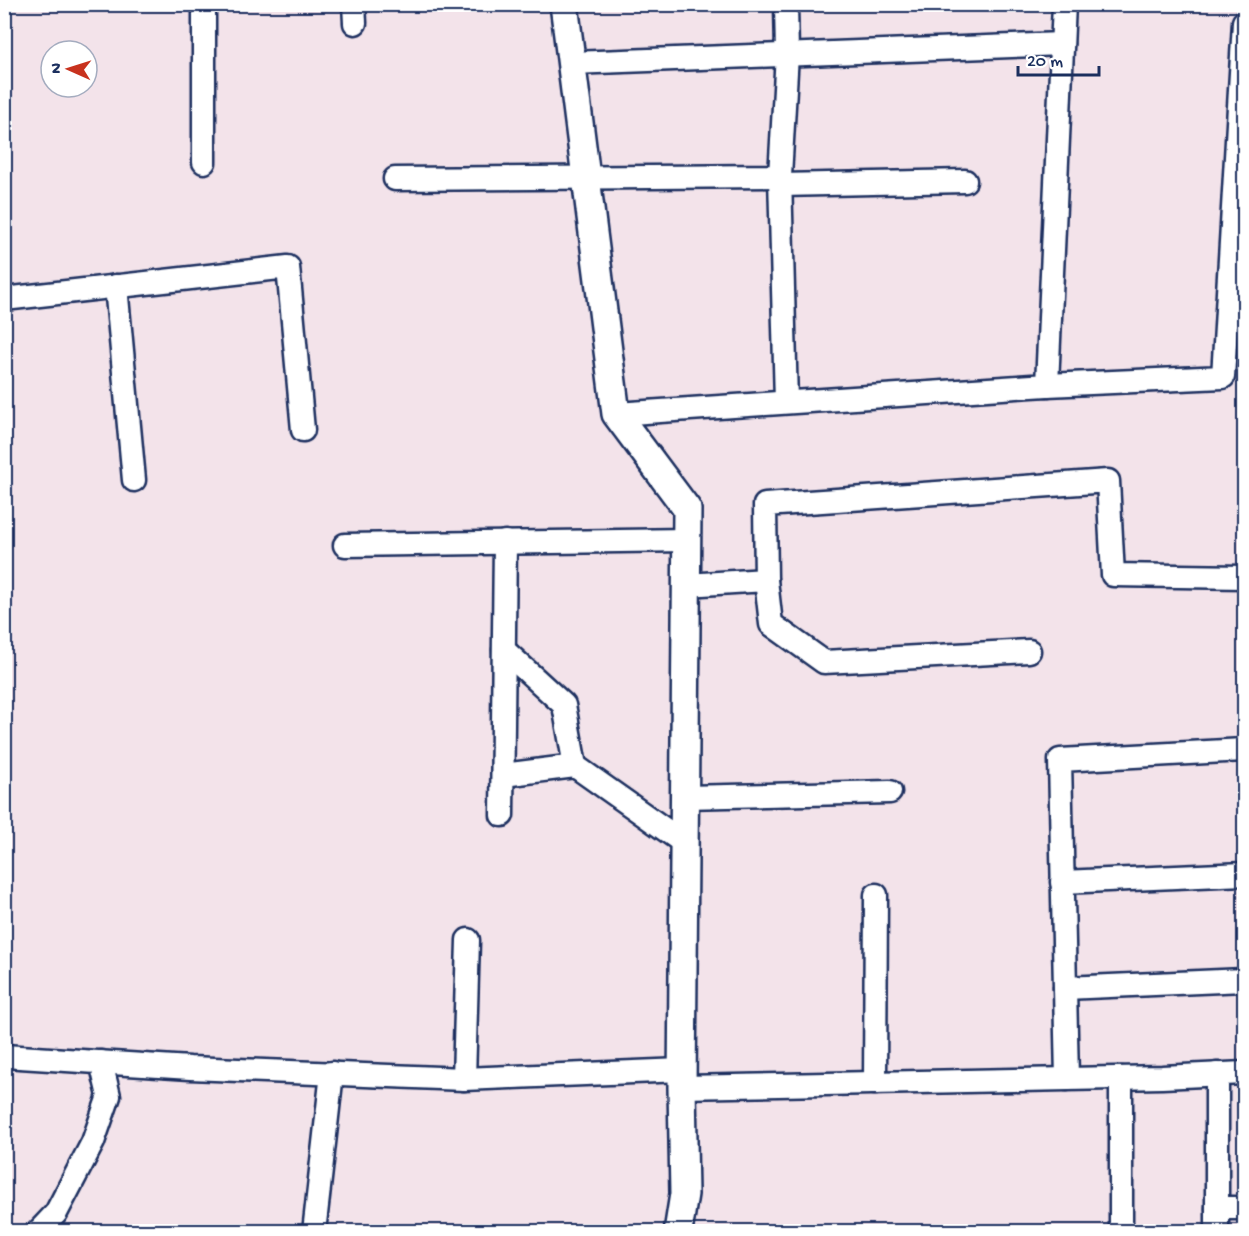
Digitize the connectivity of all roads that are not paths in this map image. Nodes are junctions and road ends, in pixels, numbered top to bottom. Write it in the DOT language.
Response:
graph roads {
  1 [pos="204,4"];
  2 [pos="564,4"];
  3 [pos="786,4"];
  4 [pos="1064,4"];
  5 [pos="1245,22"];
  6 [pos="1062,44"];
  7 [pos="787,54"];
  8 [pos="572,63"];
  9 [pos="204,162"];
  10 [pos="586,177"];
  11 [pos="395,179"];
  12 [pos="780,180"];
  13 [pos="964,181"];
  14 [pos="116,286"];
  15 [pos="1236,297"];
  16 [pos="4,299"];
  17 [pos="1047,385"];
  18 [pos="786,402"];
  19 [pos="616,414"];
  20 [pos="303,430"];
  21 [pos="134,480"];
  22 [pos="687,540"];
  23 [pos="505,543"];
  24 [pos="345,545"];
  25 [pos="1245,577"];
  26 [pos="766,580"];
  27 [pos="686,585"];
  28 [pos="504,650"];
  29 [pos="1029,651"];
  30 [pos="1245,750"];
  31 [pos="575,766"];
  32 [pos="503,775"];
  33 [pos="890,792"];
  34 [pos="685,797"];
  35 [pos="502,815"];
  36 [pos="684,843"];
  37 [pos="1245,874"];
  38 [pos="1062,882"];
  39 [pos="876,895"];
  40 [pos="468,940"];
  41 [pos="1245,980"];
  42 [pos="1065,988"];
  43 [pos="4,1056"];
  44 [pos="102,1062"];
  45 [pos="1245,1073"];
  46 [pos="332,1074"];
  47 [pos="1217,1074"];
  48 [pos="682,1078"];
  49 [pos="1121,1078"];
  50 [pos="464,1079"];
  51 [pos="1067,1079"];
  52 [pos="875,1083"];
  53 [pos="1217,1208"];
  54 [pos="1245,1208"];
  55 [pos="38,1232"];
  56 [pos="314,1232"];
  57 [pos="678,1232"];
  58 [pos="1121,1232"];
  59 [pos="1217,1232"];
  1 -- 9 [label="street"];
  2 -- 8 [label="street"];
  3 -- 7 [label="street"];
  4 -- 6 [label="street"];
  5 -- 15 [label="street"];
  6 -- 7 [label="street"];
  6 -- 17 [label="street"];
  7 -- 8 [label="street"];
  7 -- 12 [label="street"];
  8 -- 10 [label="street"];
  10 -- 11 [label="street"];
  10 -- 12 [label="street"];
  10 -- 19 [label="street"];
  12 -- 13 [label="street"];
  12 -- 18 [label="street"];
  14 -- 16 [label="street"];
  14 -- 20 [label="street"];
  14 -- 21 [label="street"];
  15 -- 17 [label="street"];
  17 -- 18 [label="street"];
  18 -- 19 [label="street"];
  19 -- 22 [label="street"];
  22 -- 23 [label="street"];
  22 -- 27 [label="street"];
  23 -- 24 [label="street"];
  23 -- 28 [label="street"];
  25 -- 26 [label="street"];
  26 -- 27 [label="street"];
  26 -- 29 [label="street"];
  27 -- 34 [label="street"];
  28 -- 31 [label="street"];
  28 -- 32 [label="street"];
  30 -- 38 [label="street"];
  31 -- 32 [label="street"];
  31 -- 36 [label="street"];
  32 -- 35 [label="street"];
  33 -- 34 [label="street"];
  34 -- 36 [label="street"];
  36 -- 48 [label="street"];
  37 -- 38 [label="street"];
  38 -- 42 [label="street"];
  39 -- 52 [label="street"];
  40 -- 50 [label="street"];
  41 -- 42 [label="street"];
  42 -- 51 [label="street"];
  43 -- 44 [label="street"];
  44 -- 46 [label="street"];
  44 -- 55 [label="street"];
  45 -- 47 [label="street"];
  46 -- 50 [label="street"];
  46 -- 56 [label="street"];
  47 -- 49 [label="street"];
  47 -- 53 [label="street"];
  48 -- 50 [label="street"];
  48 -- 52 [label="street"];
  48 -- 57 [label="street"];
  49 -- 51 [label="street"];
  49 -- 58 [label="street"];
  51 -- 52 [label="street"];
  53 -- 54 [label="street"];
  53 -- 59 [label="street"];
}
